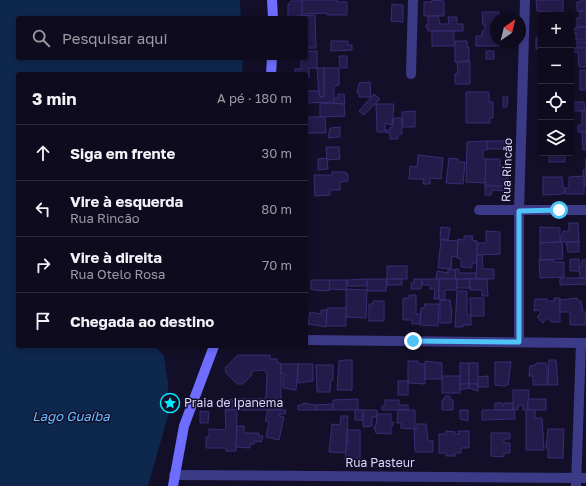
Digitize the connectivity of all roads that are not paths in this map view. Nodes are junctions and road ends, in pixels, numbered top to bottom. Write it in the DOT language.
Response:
graph roads {
  1 [pos="272,0"];
  2 [pos="413,0"];
  3 [pos="525,0"];
  4 [pos="273,16"];
  5 [pos="272,60"];
  6 [pos="271,72"];
  7 [pos="411,74"];
  8 [pos="479,210"];
  9 [pos="586,210"];
  10 [pos="519,211"];
  11 [pos="308,340"];
  12 [pos="519,342"];
  13 [pos="584,343"];
  14 [pos="213,348"];
  15 [pos="174,475"];
  16 [pos="580,480"];
  17 [pos="173,486"];
  1 -- 4 [label="street"];
  2 -- 7 [label="street"];
  3 -- 10 [label="street, Rua Rincão"];
  5 -- 6 [label="street"];
  8 -- 10 [label="street"];
  9 -- 10 [label="street"];
  10 -- 12 [label="street, Rua Rincão"];
  11 -- 12 [label="street"];
  12 -- 13 [label="street"];
  13 -- 16 [label="street"];
  14 -- 15 [label="street"];
  15 -- 16 [label="street, Rua Pasteur"];
  15 -- 17 [label="street"];
}
